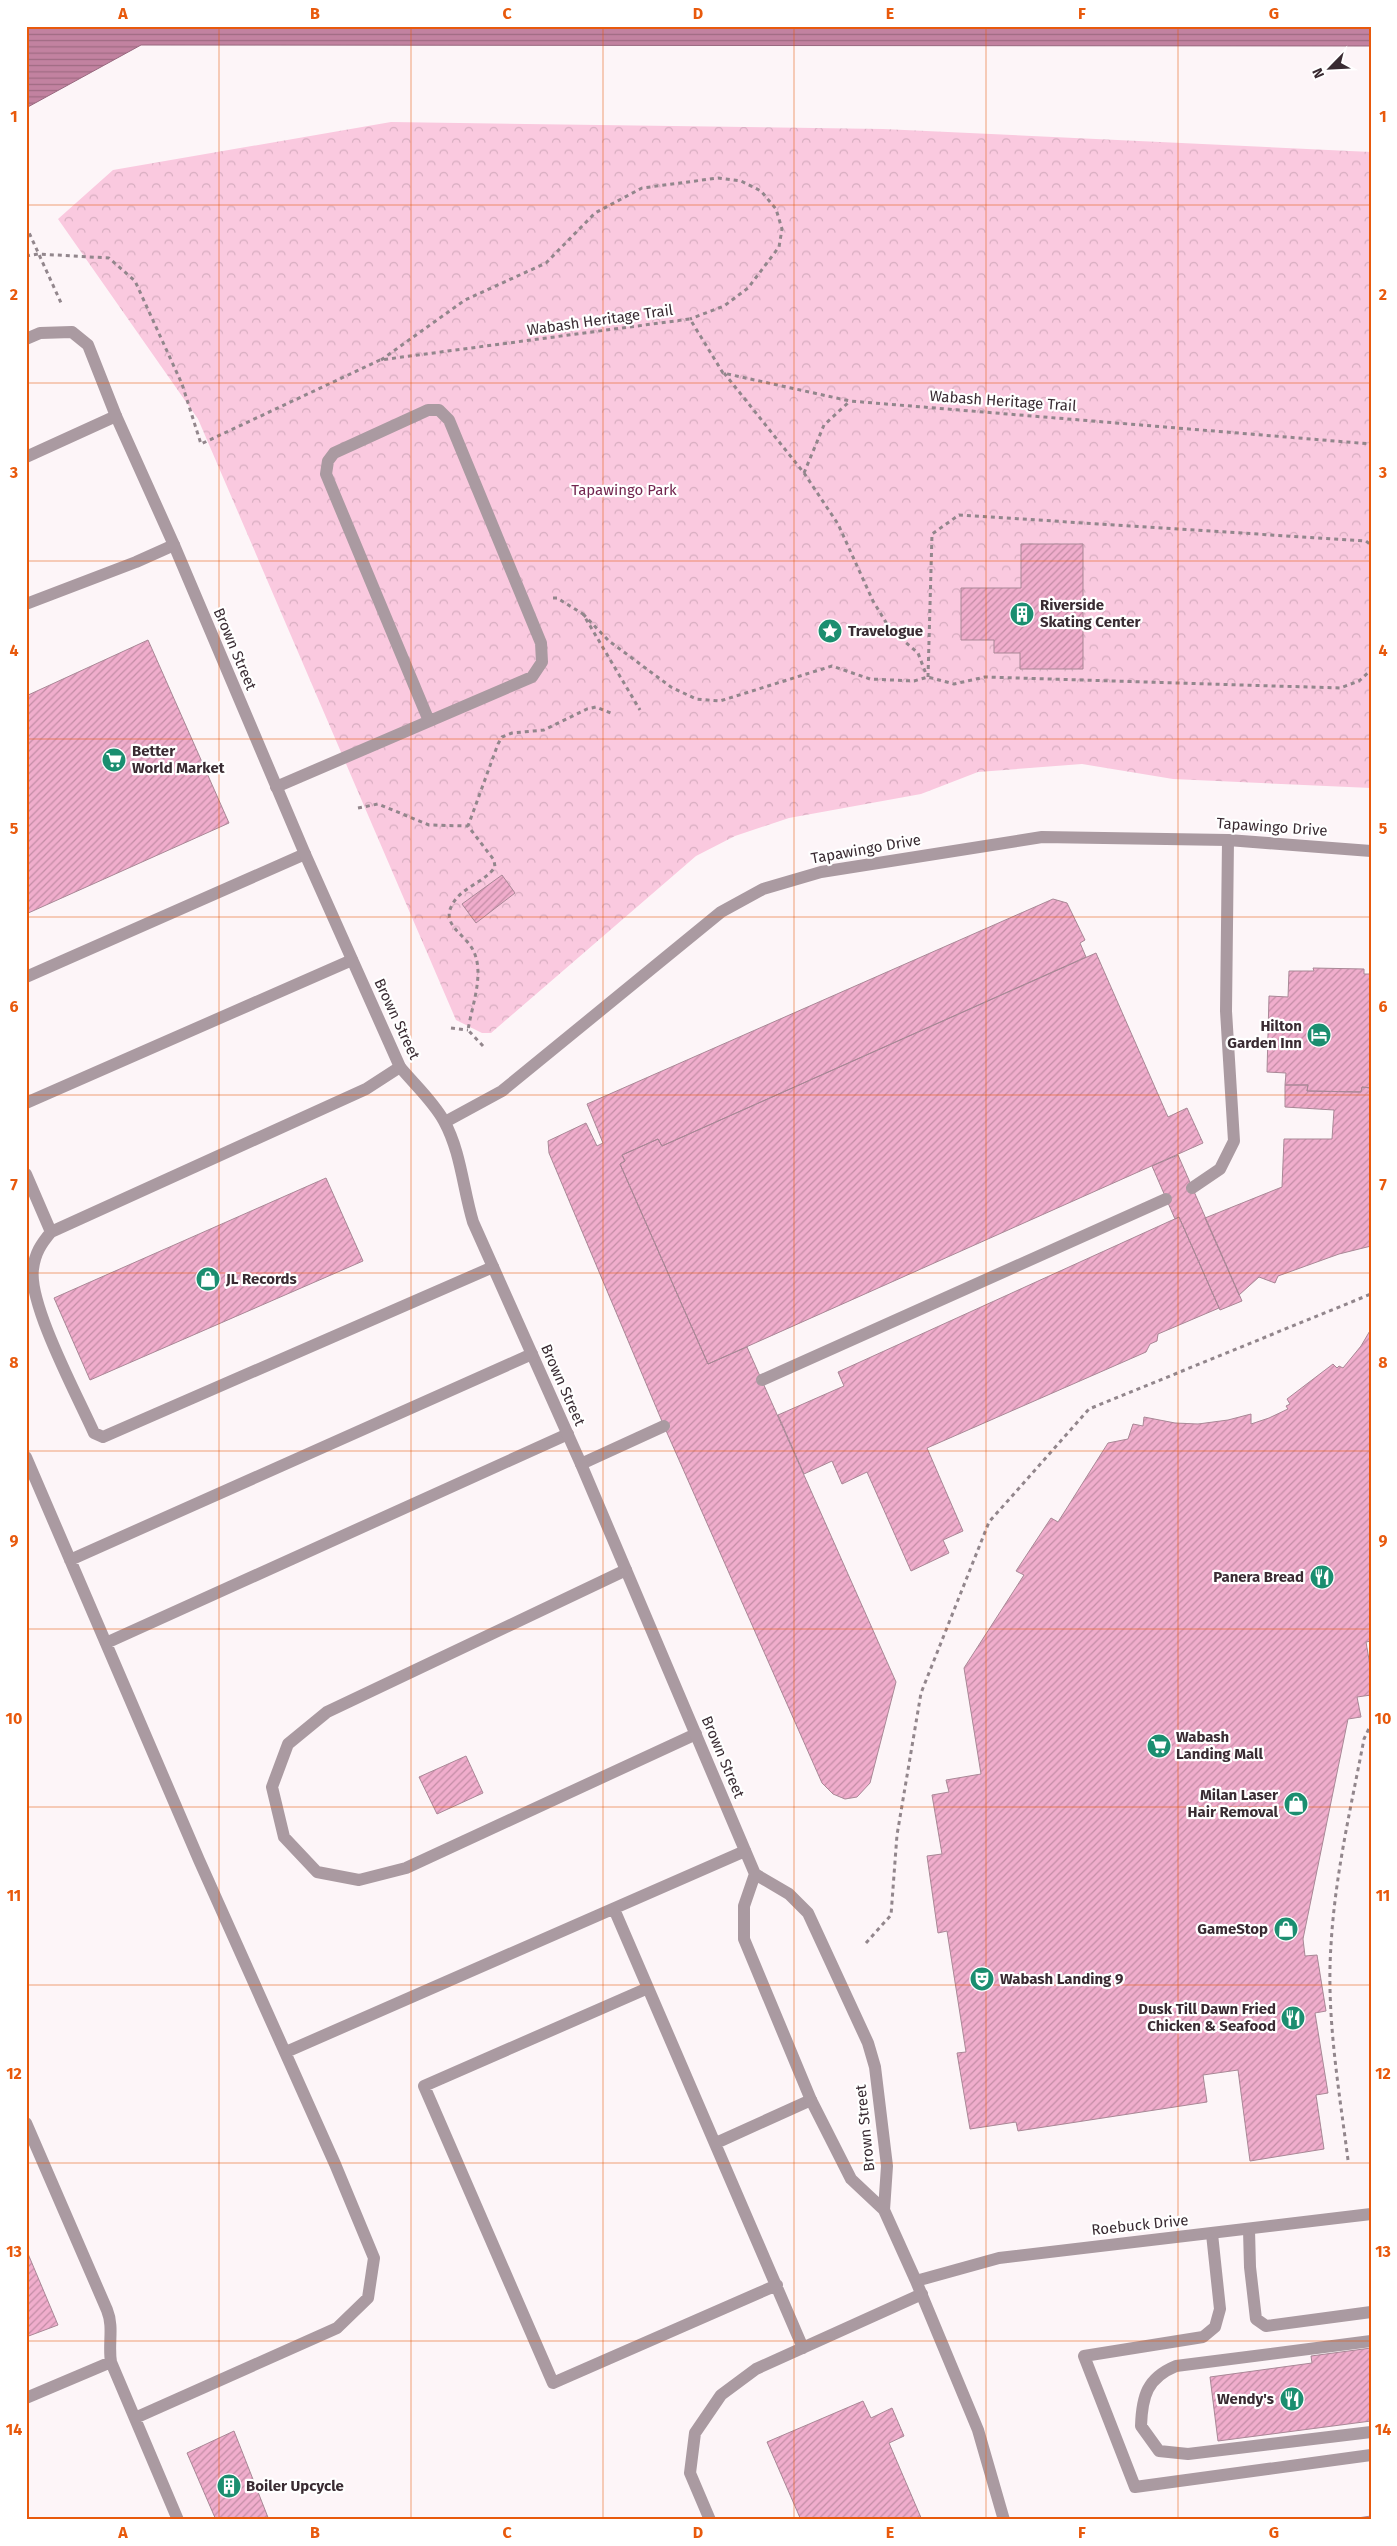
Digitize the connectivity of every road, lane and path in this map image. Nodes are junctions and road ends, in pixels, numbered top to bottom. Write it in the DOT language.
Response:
graph roads {
  1 [pos="26,226"];
  2 [pos="38,254"];
  3 [pos="26,256"];
  4 [pos="690,319"];
  5 [pos="72,332"];
  6 [pos="26,339"];
  7 [pos="380,360"];
  8 [pos="723,373"];
  9 [pos="850,401"];
  10 [pos="116,416"];
  11 [pos="1371,444"];
  12 [pos="26,457"];
  13 [pos="804,473"];
  14 [pos="174,545"];
  15 [pos="1371,545"];
  16 [pos="522,598"];
  17 [pos="26,604"];
  18 [pos="583,614"];
  19 [pos="1371,670"];
  20 [pos="928,677"];
  21 [pos="640,710"];
  22 [pos="613,714"];
  23 [pos="429,721"];
  24 [pos="276,787"];
  25 [pos="358,808"];
  26 [pos="468,826"];
  27 [pos="1228,840"];
  28 [pos="1371,851"];
  29 [pos="305,854"];
  30 [pos="352,960"];
  31 [pos="26,977"];
  32 [pos="451,1028"];
  33 [pos="468,1030"];
  34 [pos="483,1046"];
  35 [pos="400,1067"];
  36 [pos="26,1103"];
  37 [pos="444,1122"];
  38 [pos="26,1174"];
  39 [pos="1192,1188"];
  40 [pos="1166,1199"];
  41 [pos="51,1232"];
  42 [pos="493,1267"];
  43 [pos="1371,1294"];
  44 [pos="532,1354"];
  45 [pos="762,1380"];
  46 [pos="664,1426"];
  47 [pos="568,1434"];
  48 [pos="26,1457"];
  49 [pos="581,1464"];
  50 [pos="70,1560"];
  51 [pos="626,1570"];
  52 [pos="106,1643"];
  53 [pos="1371,1724"];
  54 [pos="696,1734"];
  55 [pos="745,1851"];
  56 [pos="755,1874"];
  57 [pos="614,1908"];
  58 [pos="866,1943"];
  59 [pos="648,1988"];
  60 [pos="286,2052"];
  61 [pos="811,2100"];
  62 [pos="26,2122"];
  63 [pos="716,2143"];
  64 [pos="1348,2160"];
  65 [pos="884,2210"];
  66 [pos="1371,2214"];
  67 [pos="1249,2230"];
  68 [pos="1212,2234"];
  69 [pos="916,2280"];
  70 [pos="777,2285"];
  71 [pos="922,2294"];
  72 [pos="1371,2312"];
  73 [pos="1371,2341"];
  74 [pos="803,2348"];
  75 [pos="111,2362"];
  76 [pos="26,2398"];
  77 [pos="135,2418"];
  78 [pos="1371,2432"];
  79 [pos="1371,2454"];
  80 [pos="178,2520"];
  81 [pos="710,2520"];
  82 [pos="1004,2520"];
  1 -- 2 [label="path"];
  2 -- 3 [label="path, Wabash Heritage Trail"];
  2 -- 5 [label="path"];
  2 -- 7 [label="path, Wabash Heritage Trail"];
  4 -- 7 [label="path, Wabash Heritage Trail"];
  4 -- 7 [label="path"];
  4 -- 8 [label="path, Wabash Heritage Trail"];
  5 -- 6 [label="street"];
  5 -- 10 [label="street, Brown Street"];
  8 -- 9 [label="path, Wabash Heritage Trail"];
  8 -- 13 [label="path"];
  9 -- 11 [label="path, Wabash Heritage Trail"];
  9 -- 13 [label="path"];
  10 -- 12 [label="street"];
  10 -- 14 [label="street, Brown Street"];
  13 -- 20 [label="path"];
  14 -- 17 [label="street"];
  14 -- 24 [label="street, Brown Street"];
  15 -- 20 [label="path"];
  16 -- 18 [label="path"];
  16 -- 23 [label="street"];
  16 -- 23 [label="street"];
  18 -- 20 [label="path"];
  18 -- 21 [label="path"];
  19 -- 20 [label="path"];
  22 -- 26 [label="path"];
  23 -- 24 [label="street"];
  24 -- 29 [label="street, Brown Street"];
  25 -- 26 [label="path"];
  26 -- 33 [label="path"];
  27 -- 28 [label="street, Tapawingo Drive"];
  27 -- 37 [label="street, Tapawingo Drive"];
  27 -- 39 [label="street"];
  29 -- 30 [label="street, Brown Street"];
  29 -- 31 [label="street"];
  30 -- 35 [label="street, Brown Street"];
  30 -- 36 [label="street"];
  32 -- 33 [label="path"];
  33 -- 34 [label="path"];
  35 -- 37 [label="street, Brown Street"];
  35 -- 41 [label="street"];
  37 -- 42 [label="street, Brown Street"];
  38 -- 41 [label="street"];
  40 -- 45 [label="street"];
  41 -- 42 [label="street"];
  42 -- 44 [label="street, Brown Street"];
  43 -- 58 [label="path"];
  44 -- 47 [label="street, Brown Street"];
  44 -- 50 [label="street"];
  46 -- 49 [label="street"];
  47 -- 49 [label="street, Brown Street"];
  47 -- 52 [label="street"];
  48 -- 50 [label="street"];
  49 -- 51 [label="street, Brown Street"];
  50 -- 52 [label="street"];
  51 -- 54 [label="street, Brown Street"];
  51 -- 54 [label="street"];
  52 -- 60 [label="street"];
  53 -- 64 [label="path"];
  54 -- 55 [label="street, Brown Street"];
  55 -- 56 [label="street, Brown Street"];
  55 -- 57 [label="street"];
  56 -- 61 [label="street, Brown Street"];
  56 -- 65 [label="street, Brown Street"];
  57 -- 59 [label="street"];
  57 -- 60 [label="street"];
  59 -- 63 [label="street"];
  59 -- 70 [label="street"];
  60 -- 77 [label="street"];
  61 -- 63 [label="street"];
  61 -- 65 [label="street, Brown Street"];
  62 -- 75 [label="street"];
  63 -- 70 [label="street"];
  65 -- 69 [label="street, Brown Street"];
  66 -- 67 [label="street, Roebuck Drive"];
  67 -- 68 [label="street, Roebuck Drive"];
  67 -- 72 [label="street"];
  68 -- 69 [label="street, Roebuck Drive"];
  68 -- 79 [label="street"];
  69 -- 71 [label="street, Brown Street"];
  70 -- 74 [label="street"];
  71 -- 74 [label="street"];
  71 -- 82 [label="street, Brown Street"];
  73 -- 78 [label="street"];
  74 -- 81 [label="street"];
  75 -- 76 [label="street"];
  75 -- 77 [label="street"];
  77 -- 80 [label="street"];
}
